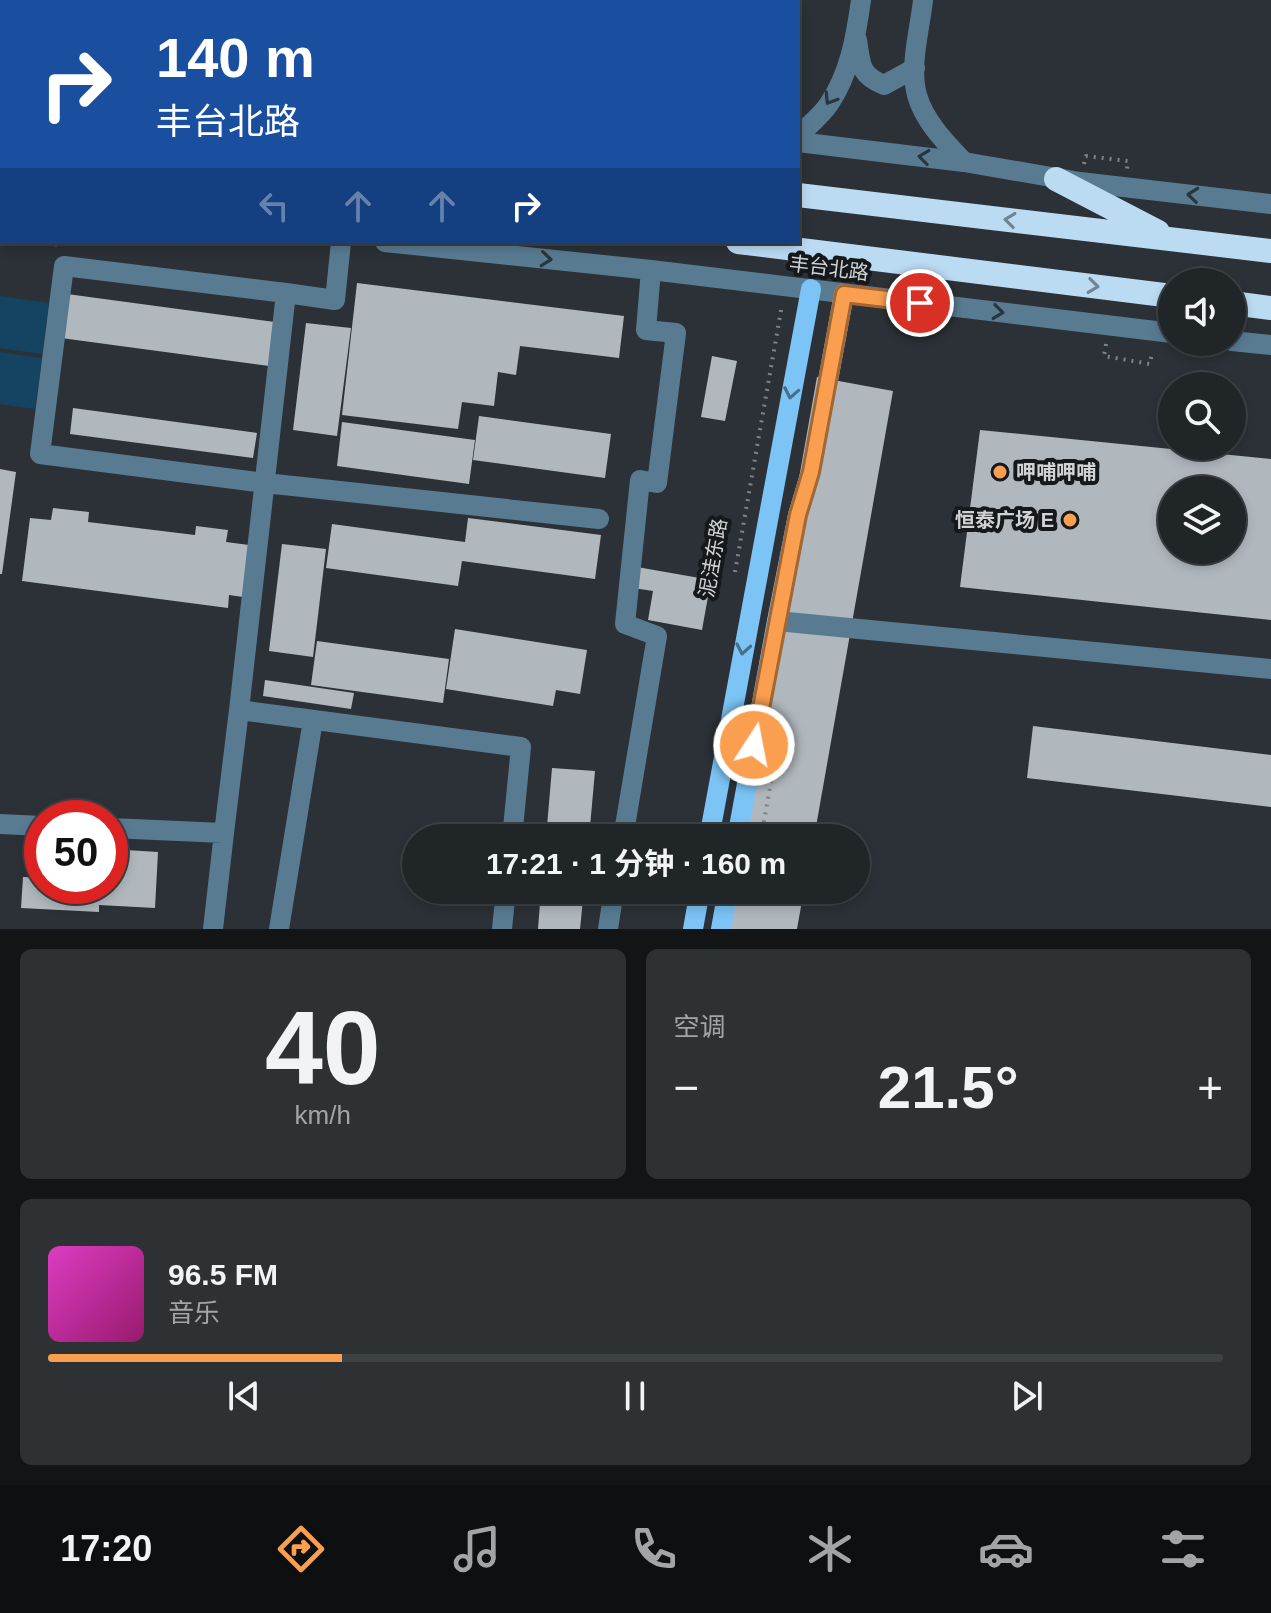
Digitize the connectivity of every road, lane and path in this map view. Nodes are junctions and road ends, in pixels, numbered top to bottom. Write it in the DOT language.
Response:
graph roads {
  1 [pos="861,0"];
  2 [pos="923,0"];
  3 [pos="856,36"];
  4 [pos="915,68"];
  5 [pos="800,137"];
  6 [pos="800,139"];
  7 [pos="1086,156"];
  8 [pos="1128,161"];
  9 [pos="964,162"];
  10 [pos="1056,179"];
  11 [pos="800,195"];
  12 [pos="1271,204"];
  13 [pos="1171,239"];
  14 [pos="341,244"];
  15 [pos="404,244"];
  16 [pos="754,244"];
  17 [pos="1271,251"];
  18 [pos="651,270"];
  19 [pos="785,287"];
  20 [pos="811,289"];
  21 [pos="286,293"];
  22 [pos="844,294"];
  23 [pos="1158,294"];
  24 [pos="1246,305"];
  25 [pos="1271,308"];
  26 [pos="1158,331"];
  27 [pos="1246,342"];
  28 [pos="1271,345"];
  29 [pos="797,361"];
  30 [pos="265,483"];
  31 [pos="798,515"];
  32 [pos="599,519"];
  33 [pos="734,578"];
  34 [pos="777,621"];
  35 [pos="1271,669"];
  36 [pos="239,710"];
  37 [pos="313,720"];
  38 [pos="0,824"];
  39 [pos="513,824"];
  40 [pos="625,824"];
  41 [pos="712,824"];
  42 [pos="740,824"];
  43 [pos="24,825"];
  44 [pos="128,829"];
  45 [pos="224,833"];
  46 [pos="505,904"];
  47 [pos="612,904"];
  48 [pos="697,904"];
  49 [pos="725,904"];
  50 [pos="213,929"];
  51 [pos="279,929"];
  52 [pos="502,929"];
  53 [pos="608,929"];
  54 [pos="693,929"];
  55 [pos="721,929"];
  1 -- 3 [label="street"];
  2 -- 4 [label="street"];
  3 -- 4 [label="street"];
  3 -- 5 [label="street, one-way"];
  4 -- 9 [label="street"];
  9 -- 6 [label="street, one-way"];
  7 -- 8 [label="path"];
  9 -- 10 [label="street"];
  12 -- 10 [label="street, one-way"];
  10 -- 13 [label="highway"];
  13 -- 11 [label="highway, one-way"];
  13 -- 17 [label="highway"];
  14 -- 21 [label="street"];
  15 -- 18 [label="street, 丰台北路, one-way"];
  16 -- 23 [label="highway, 丰台北路, one-way"];
  18 -- 19 [label="street, 丰台北路"];
  18 -- 40 [label="street"];
  19 -- 20 [label="street, 丰台北路"];
  19 -- 33 [label="path, 泥洼东路"];
  20 -- 22 [label="street, 丰台北路"];
  20 -- 29 [label="main road"];
  21 -- 30 [label="street"];
  21 -- 30 [label="street"];
  22 -- 26 [label="street, 丰台北路, one-way"];
  22 -- 31 [label="main road"];
  24 -- 25 [label="highway"];
  27 -- 28 [label="street"];
  29 -- 31 [label="main road"];
  29 -- 41 [label="main road, one-way"];
  30 -- 32 [label="street"];
  30 -- 36 [label="street"];
  31 -- 34 [label="main road"];
  34 -- 35 [label="street"];
  34 -- 42 [label="main road"];
  36 -- 37 [label="street"];
  36 -- 45 [label="street"];
  37 -- 39 [label="street"];
  37 -- 51 [label="street"];
  38 -- 43 [label="street"];
  44 -- 45 [label="street"];
  45 -- 50 [label="street"];
  46 -- 52 [label="street"];
  47 -- 53 [label="street"];
  48 -- 54 [label="main road"];
  49 -- 55 [label="main road"];
}
